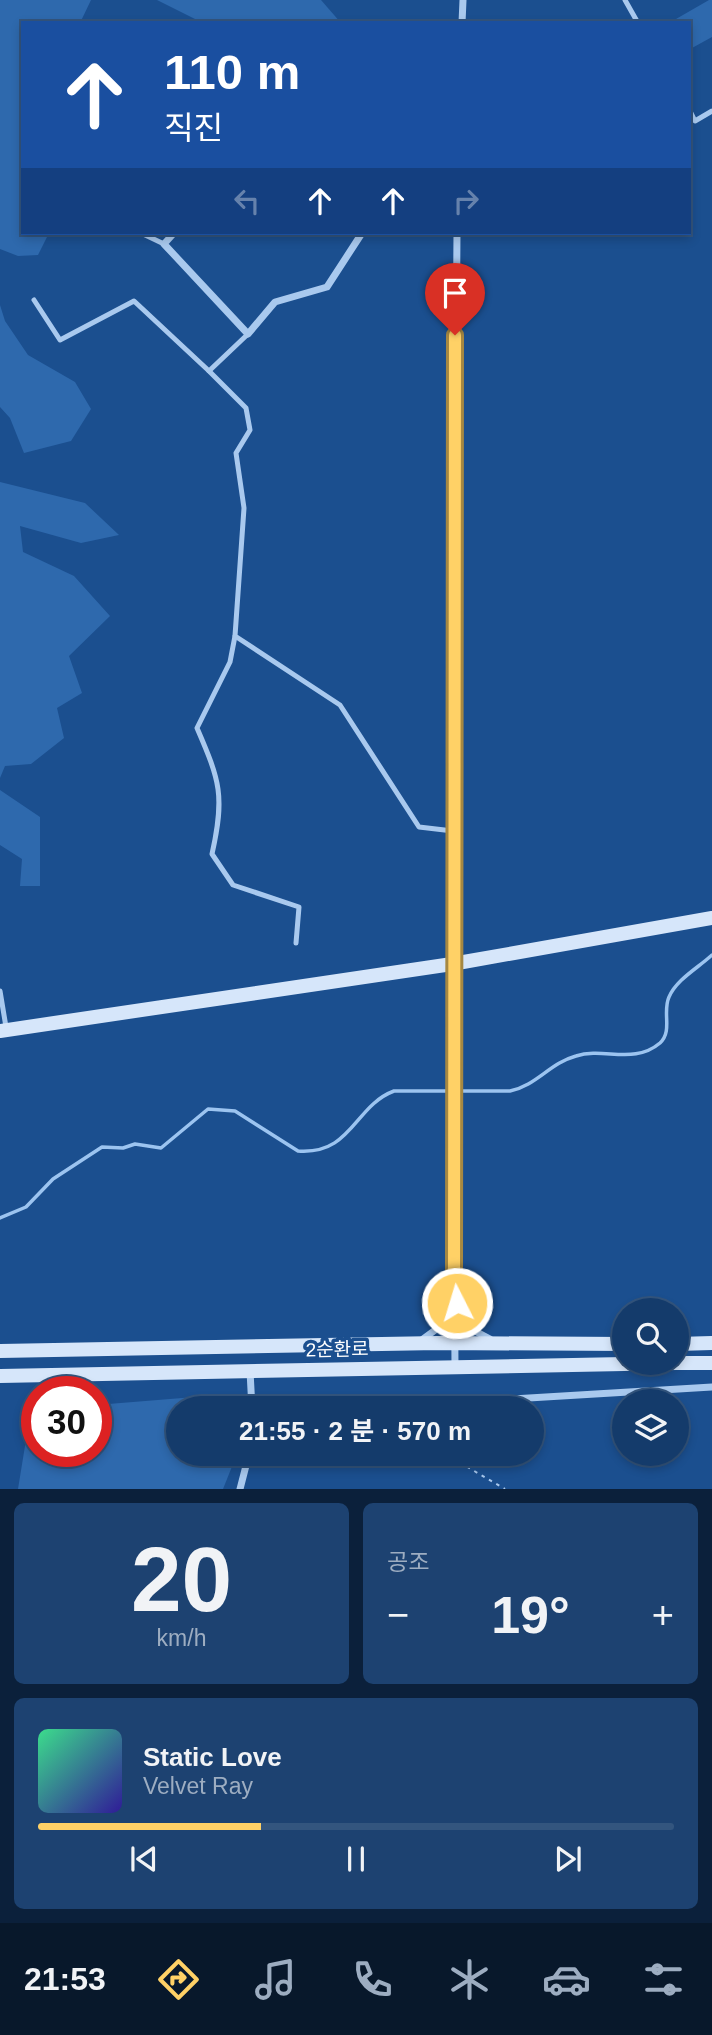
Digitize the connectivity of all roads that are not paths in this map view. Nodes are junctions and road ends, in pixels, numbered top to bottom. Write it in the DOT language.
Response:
graph roads {
  1 [pos="463,0"];
  2 [pos="625,0"];
  3 [pos="462,21"];
  4 [pos="637,21"];
  5 [pos="712,111"];
  6 [pos="691,113"];
  7 [pos="145,235"];
  8 [pos="172,235"];
  9 [pos="361,235"];
  10 [pos="457,235"];
  11 [pos="164,244"];
  12 [pos="34,300"];
  13 [pos="247,334"];
  14 [pos="209,371"];
  15 [pos="235,636"];
  16 [pos="453,831"];
  17 [pos="712,918"];
  18 [pos="296,943"];
  19 [pos="452,964"];
  20 [pos="0,991"];
  21 [pos="4,1031"];
  22 [pos="454,1289"];
  23 [pos="454,1343"];
  24 [pos="504,1343"];
  25 [pos="712,1343"];
  26 [pos="406,1344"];
  27 [pos="612,1344"];
  28 [pos="689,1344"];
  29 [pos="0,1352"];
  30 [pos="689,1363"];
  31 [pos="712,1363"];
  32 [pos="612,1364"];
  33 [pos="454,1366"];
  34 [pos="250,1370"];
  35 [pos="0,1376"];
  36 [pos="712,1387"];
  37 [pos="251,1396"];
  38 [pos="544,1397"];
  39 [pos="245,1466"];
  40 [pos="240,1489"];
  1 -- 3 [label="street"];
  2 -- 4 [label="lane"];
  5 -- 6 [label="lane"];
  7 -- 11 [label="lane"];
  8 -- 11 [label="street"];
  9 -- 13 [label="street"];
  10 -- 16 [label="street"];
  11 -- 13 [label="street"];
  12 -- 14 [label="lane"];
  13 -- 14 [label="lane"];
  14 -- 15 [label="lane"];
  15 -- 16 [label="lane"];
  15 -- 18 [label="lane"];
  16 -- 19 [label="street"];
  17 -- 19 [label="street"];
  19 -- 21 [label="street"];
  19 -- 22 [label="street"];
  20 -- 21 [label="lane"];
  22 -- 23 [label="street"];
  22 -- 24 [label="street"];
  22 -- 26 [label="street"];
  23 -- 24 [label="street, 2순환로"];
  23 -- 26 [label="street, 2순환로"];
  23 -- 33 [label="street"];
  24 -- 27 [label="street, 2순환로"];
  25 -- 28 [label="street"];
  26 -- 29 [label="street, 2순환로"];
  30 -- 31 [label="street, 2순환로"];
  32 -- 33 [label="street, 2순환로"];
  33 -- 34 [label="street, 2순환로"];
  34 -- 35 [label="street, 2순환로"];
  34 -- 37 [label="street"];
  36 -- 38 [label="street"];
  39 -- 40 [label="street"];
}
